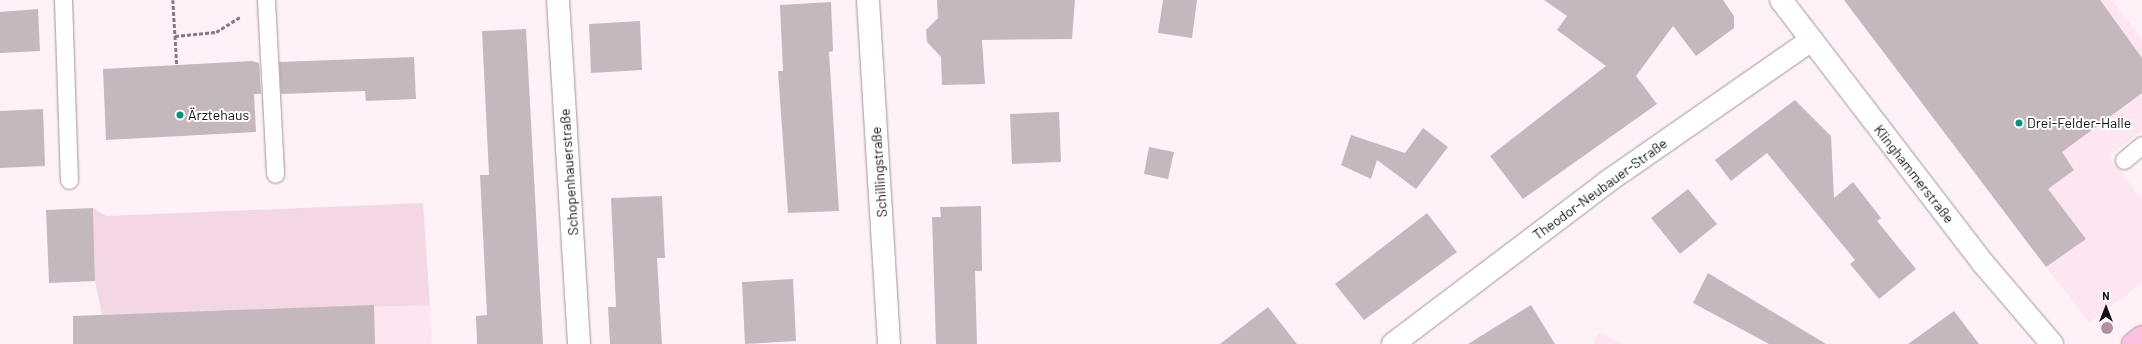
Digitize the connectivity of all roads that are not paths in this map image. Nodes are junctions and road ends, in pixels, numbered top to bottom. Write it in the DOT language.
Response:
graph roads {
  1 [pos="63,0"];
  2 [pos="558,0"];
  3 [pos="868,0"];
  4 [pos="1781,0"];
  5 [pos="267,6"];
  6 [pos="1811,40"];
  7 [pos="2142,145"];
  8 [pos="2124,160"];
  9 [pos="275,174"];
  10 [pos="69,180"];
  11 [pos="2142,337"];
  12 [pos="579,344"];
  13 [pos="890,344"];
  14 [pos="1393,344"];
  15 [pos="2052,344"];
  16 [pos="2132,344"];
  1 -- 10 [label="lane"];
  2 -- 12 [label="street, Schopenhauerstraße"];
  3 -- 13 [label="street, Schillingstraße"];
  4 -- 6 [label="street, Klinghammerstraße"];
  5 -- 9 [label="lane"];
  6 -- 14 [label="street, Theodor-Neubauer-Straße"];
  6 -- 15 [label="street, Klinghammerstraße"];
  7 -- 8 [label="lane"];
  11 -- 16 [label="main road"];
}
